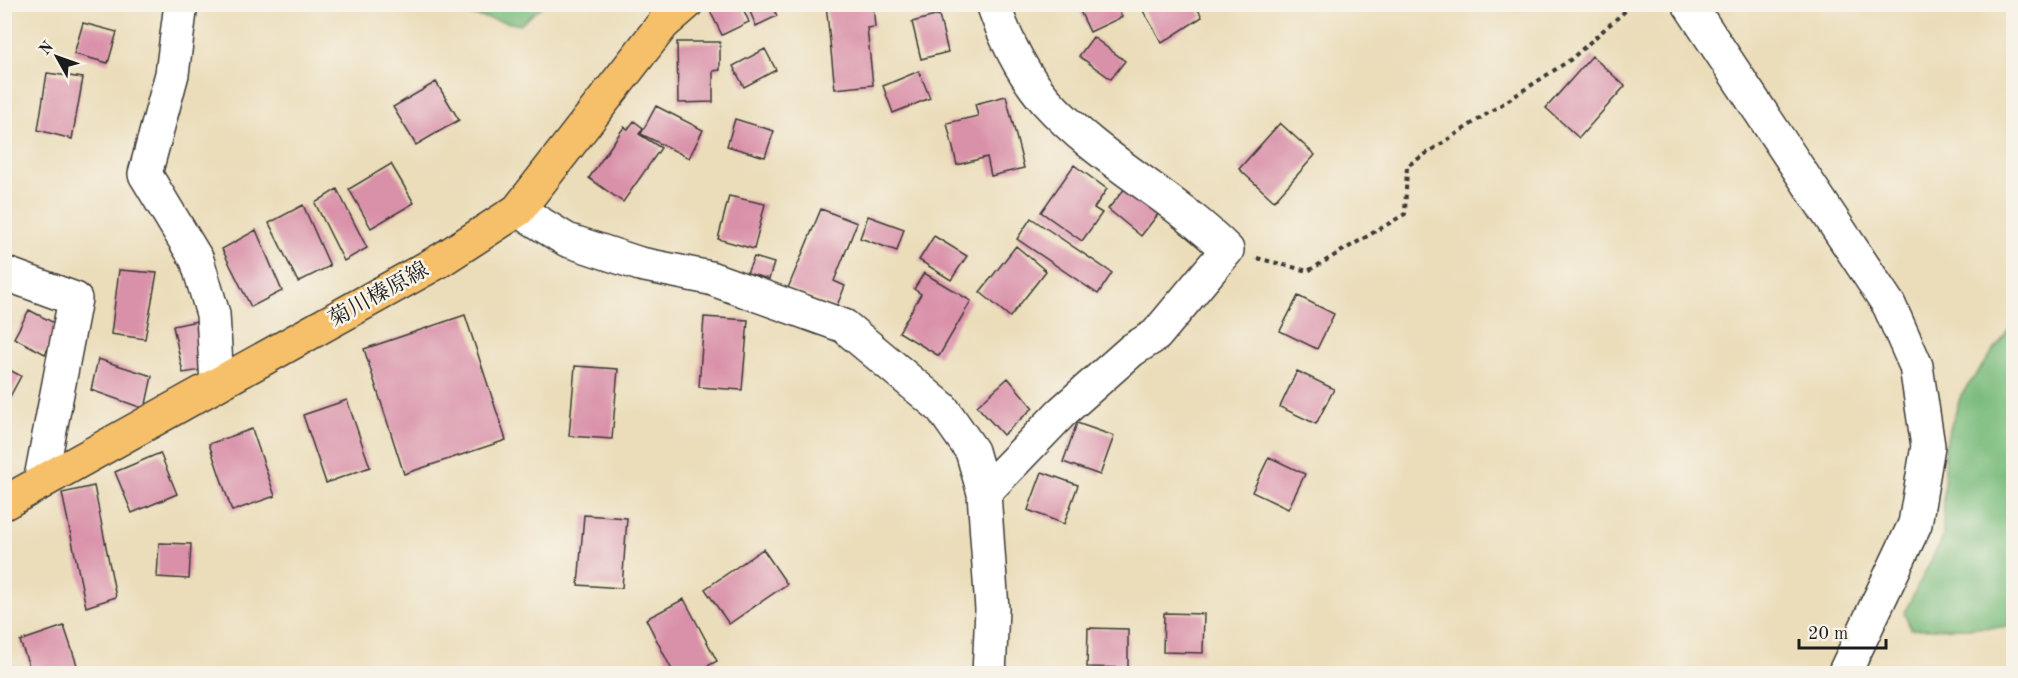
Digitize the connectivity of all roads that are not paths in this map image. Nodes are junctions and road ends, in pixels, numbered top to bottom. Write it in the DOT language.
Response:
graph roads {
  1 [pos="181,4"];
  2 [pos="686,4"];
  3 [pos="993,4"];
  4 [pos="1689,4"];
  5 [pos="518,210"];
  6 [pos="4,273"];
  7 [pos="217,384"];
  8 [pos="40,483"];
  9 [pos="984,492"];
  10 [pos="4,503"];
  11 [pos="989,674"];
  12 [pos="1844,674"];
  1 -- 7 [label="street"];
  2 -- 5 [label="main road, 菊川榛原線"];
  3 -- 9 [label="street"];
  4 -- 12 [label="street"];
  5 -- 7 [label="main road, 菊川榛原線"];
  5 -- 9 [label="street"];
  6 -- 8 [label="street"];
  7 -- 8 [label="main road, 菊川榛原線"];
  8 -- 10 [label="main road, 菊川榛原線"];
  9 -- 11 [label="street"];
}
